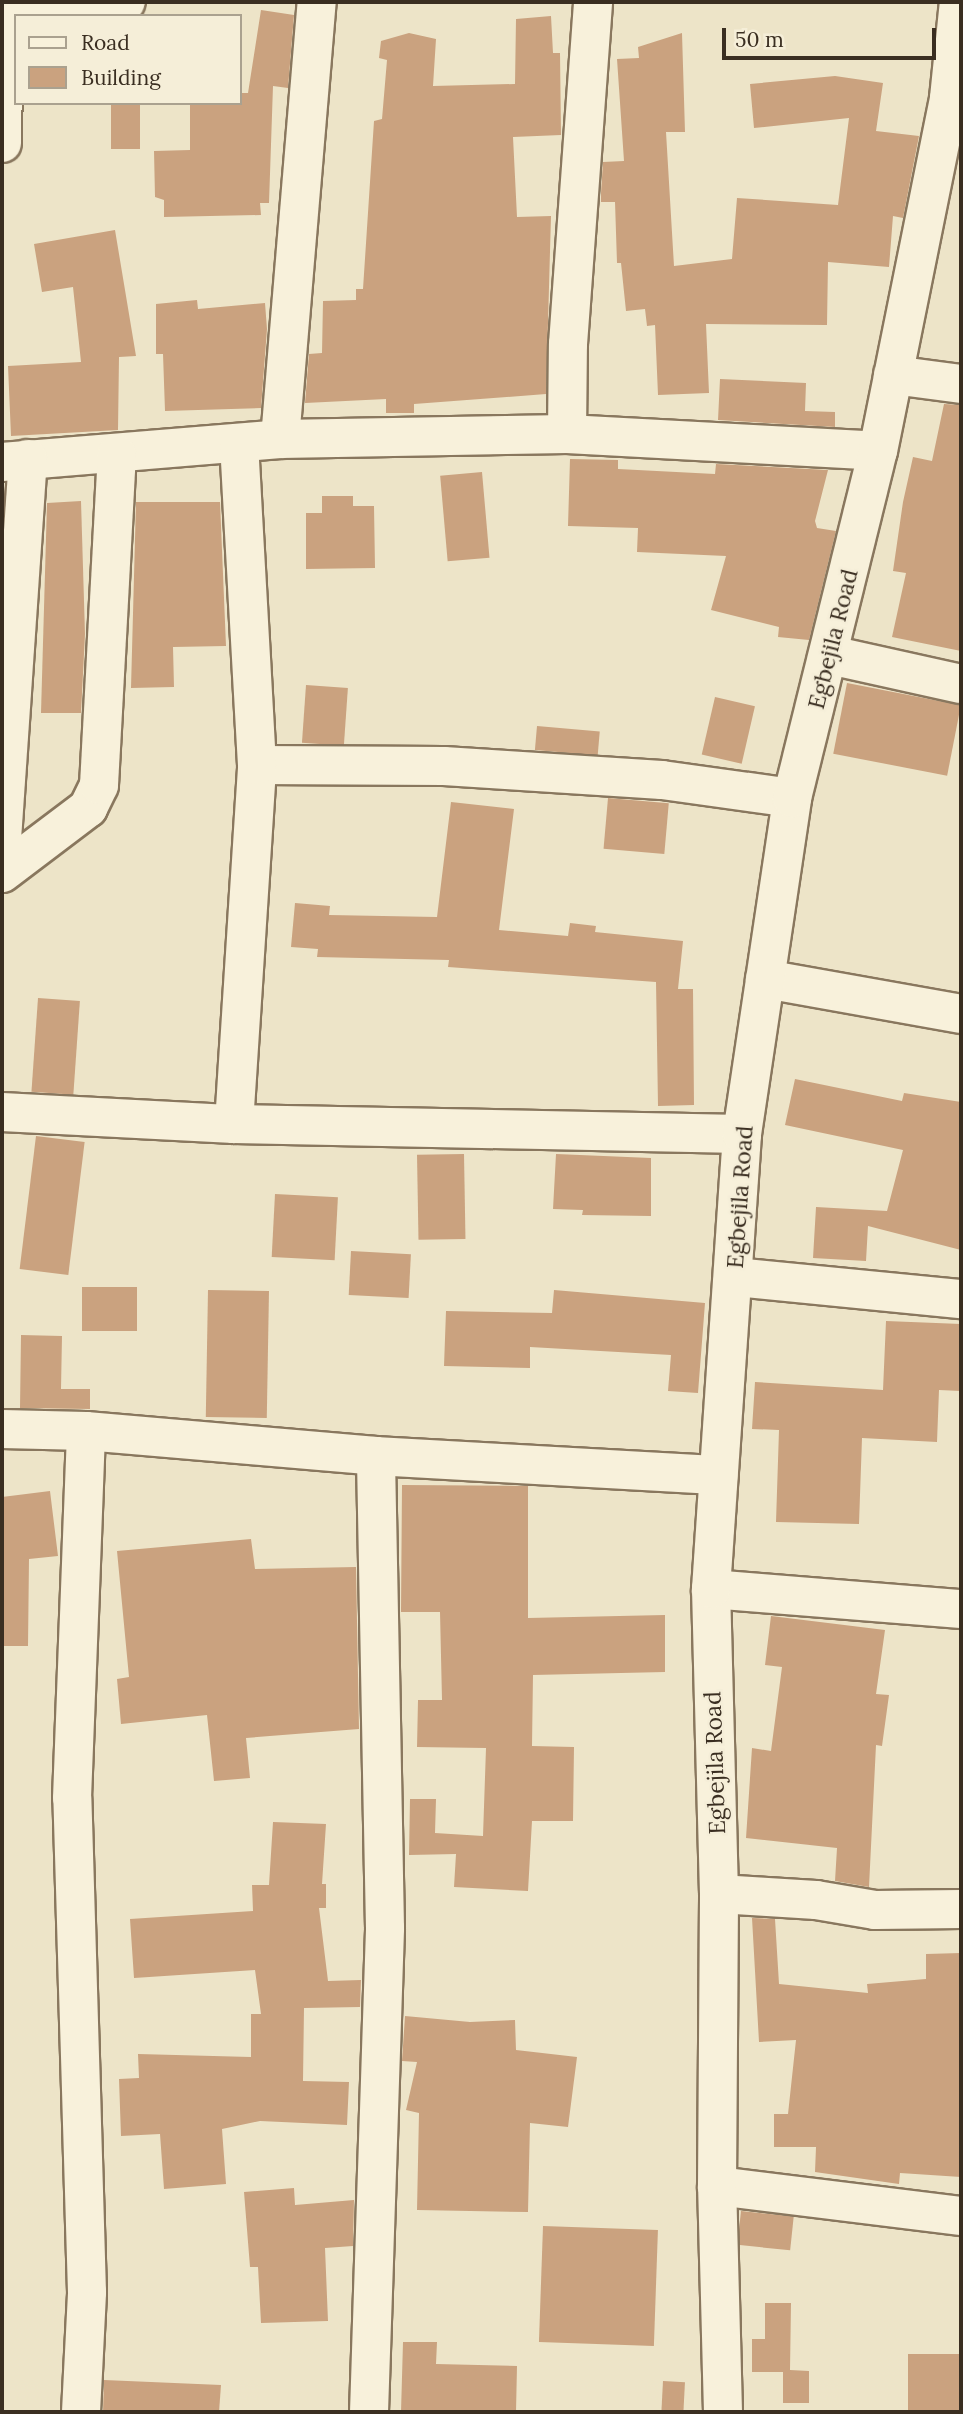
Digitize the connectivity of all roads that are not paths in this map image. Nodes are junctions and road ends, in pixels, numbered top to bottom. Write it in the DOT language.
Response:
graph roads {
  1 [pos="126,2"];
  2 [pos="317,2"];
  3 [pos="593,2"];
  4 [pos="959,2"];
  5 [pos="3,12"];
  6 [pos="955,99"];
  7 [pos="2,143"];
  8 [pos="893,375"];
  9 [pos="961,384"];
  10 [pos="567,434"];
  11 [pos="280,439"];
  12 [pos="239,445"];
  13 [pos="878,451"];
  14 [pos="117,454"];
  15 [pos="15,460"];
  16 [pos="830,656"];
  17 [pos="961,684"];
  18 [pos="257,765"];
  19 [pos="792,798"];
  20 [pos="2,839"];
  21 [pos="2,873"];
  22 [pos="765,979"];
  23 [pos="961,1014"];
  24 [pos="2,1112"];
  25 [pos="234,1124"];
  26 [pos="742,1134"];
  27 [pos="735,1277"];
  28 [pos="961,1299"];
  29 [pos="2,1429"];
  30 [pos="86,1431"];
  31 [pos="376,1456"];
  32 [pos="718,1475"];
  33 [pos="711,1589"];
  34 [pos="961,1609"];
  35 [pos="719,1894"];
  36 [pos="961,1909"];
  37 [pos="717,2186"];
  38 [pos="961,2216"];
  39 [pos="81,2412"];
  40 [pos="369,2412"];
  41 [pos="723,2412"];
  1 -- 5 [label="street"];
  2 -- 11 [label="street"];
  3 -- 10 [label="street"];
  4 -- 6 [label="street, Egbejila Road"];
  5 -- 7 [label="street"];
  6 -- 8 [label="street, Egbejila Road"];
  8 -- 9 [label="street"];
  8 -- 13 [label="street, Egbejila Road"];
  10 -- 11 [label="street"];
  10 -- 13 [label="street"];
  11 -- 12 [label="street"];
  12 -- 14 [label="street"];
  12 -- 18 [label="street"];
  13 -- 16 [label="street, Egbejila Road"];
  14 -- 15 [label="street"];
  14 -- 21 [label="street"];
  15 -- 20 [label="street"];
  16 -- 17 [label="street"];
  16 -- 19 [label="street, Egbejila Road"];
  18 -- 19 [label="street"];
  18 -- 25 [label="street"];
  19 -- 22 [label="street, Egbejila Road"];
  22 -- 23 [label="street"];
  22 -- 26 [label="street, Egbejila Road"];
  24 -- 25 [label="street"];
  25 -- 26 [label="street"];
  26 -- 27 [label="street, Egbejila Road"];
  27 -- 28 [label="street"];
  27 -- 32 [label="street, Egbejila Road"];
  29 -- 30 [label="street"];
  30 -- 31 [label="street"];
  30 -- 39 [label="street"];
  31 -- 32 [label="street"];
  31 -- 40 [label="street"];
  32 -- 33 [label="street, Egbejila Road"];
  33 -- 34 [label="street"];
  33 -- 35 [label="street, Egbejila Road"];
  35 -- 36 [label="street"];
  35 -- 37 [label="street, Egbejila Road"];
  37 -- 38 [label="street"];
  37 -- 41 [label="street, Egbejila Road"];
}
